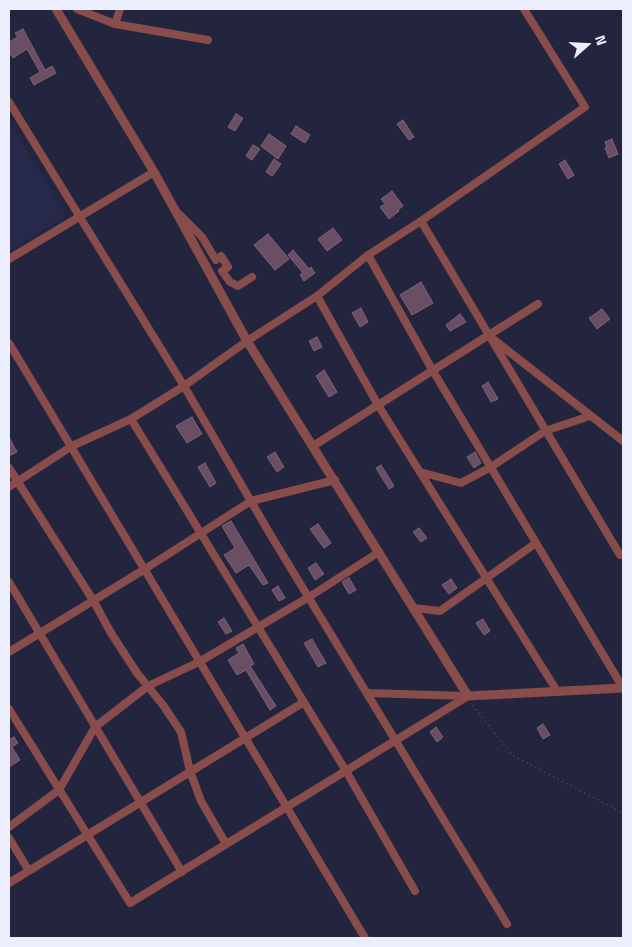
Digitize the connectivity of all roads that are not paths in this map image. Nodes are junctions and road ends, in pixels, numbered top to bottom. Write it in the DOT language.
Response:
graph roads {
  1 [pos="56,9"];
  2 [pos="77,9"];
  3 [pos="120,9"];
  4 [pos="524,9"];
  5 [pos="115,24"];
  6 [pos="208,40"];
  7 [pos="9,102"];
  8 [pos="154,172"];
  9 [pos="174,208"];
  10 [pos="80,216"];
  11 [pos="421,221"];
  12 [pos="368,256"];
  13 [pos="9,259"];
  14 [pos="252,278"];
  15 [pos="317,296"];
  16 [pos="538,304"];
  17 [pos="488,336"];
  18 [pos="247,340"];
  19 [pos="9,343"];
  20 [pos="433,371"];
  21 [pos="184,386"];
  22 [pos="378,405"];
  23 [pos="590,416"];
  24 [pos="131,419"];
  25 [pos="545,430"];
  26 [pos="623,441"];
  27 [pos="72,446"];
  28 [pos="313,446"];
  29 [pos="491,467"];
  30 [pos="9,468"];
  31 [pos="420,472"];
  32 [pos="334,480"];
  33 [pos="17,482"];
  34 [pos="9,488"];
  35 [pos="251,501"];
  36 [pos="201,533"];
  37 [pos="536,543"];
  38 [pos="379,552"];
  39 [pos="620,555"];
  40 [pos="145,570"];
  41 [pos="487,579"];
  42 [pos="9,582"];
  43 [pos="309,597"];
  44 [pos="93,600"];
  45 [pos="414,608"];
  46 [pos="258,628"];
  47 [pos="39,633"];
  48 [pos="9,652"];
  49 [pos="199,662"];
  50 [pos="148,686"];
  51 [pos="623,688"];
  52 [pos="557,691"];
  53 [pos="367,693"];
  54 [pos="468,696"];
  55 [pos="304,702"];
  56 [pos="9,709"];
  57 [pos="95,727"];
  58 [pos="246,739"];
  59 [pos="396,740"];
  60 [pos="190,771"];
  61 [pos="346,771"];
  62 [pos="60,790"];
  63 [pos="140,802"];
  64 [pos="286,808"];
  65 [pos="9,827"];
  66 [pos="87,834"];
  67 [pos="9,838"];
  68 [pos="226,844"];
  69 [pos="29,871"];
  70 [pos="182,872"];
  71 [pos="9,883"];
  72 [pos="415,891"];
  73 [pos="507,924"];
  74 [pos="365,938"];
  1 -- 8 [label="street"];
  2 -- 5 [label="street"];
  3 -- 5 [label="street"];
  4 -- 11 [label="street"];
  5 -- 6 [label="street"];
  7 -- 10 [label="street"];
  8 -- 9 [label="street"];
  8 -- 10 [label="street"];
  9 -- 14 [label="street"];
  9 -- 18 [label="street"];
  10 -- 13 [label="street"];
  10 -- 21 [label="street"];
  11 -- 12 [label="street"];
  11 -- 17 [label="street"];
  12 -- 15 [label="street"];
  12 -- 20 [label="street"];
  15 -- 18 [label="street"];
  15 -- 22 [label="street"];
  16 -- 17 [label="street"];
  17 -- 20 [label="street"];
  17 -- 23 [label="street"];
  17 -- 25 [label="street"];
  18 -- 21 [label="street"];
  18 -- 28 [label="street"];
  19 -- 27 [label="street"];
  20 -- 22 [label="street"];
  20 -- 29 [label="street"];
  21 -- 24 [label="street"];
  21 -- 35 [label="street"];
  22 -- 28 [label="street"];
  22 -- 31 [label="street"];
  23 -- 25 [label="street"];
  23 -- 26 [label="street"];
  24 -- 27 [label="street"];
  24 -- 36 [label="street"];
  25 -- 29 [label="street"];
  25 -- 39 [label="street"];
  27 -- 33 [label="street"];
  27 -- 40 [label="street"];
  28 -- 32 [label="street"];
  29 -- 31 [label="street"];
  29 -- 37 [label="street"];
  30 -- 33 [label="street"];
  31 -- 41 [label="street"];
  32 -- 35 [label="street"];
  32 -- 38 [label="street"];
  33 -- 34 [label="street"];
  33 -- 44 [label="street"];
  35 -- 36 [label="street"];
  35 -- 43 [label="street"];
  36 -- 40 [label="street"];
  36 -- 46 [label="street"];
  37 -- 41 [label="street"];
  37 -- 51 [label="street"];
  38 -- 43 [label="street"];
  38 -- 45 [label="street"];
  40 -- 44 [label="street"];
  40 -- 49 [label="street"];
  41 -- 45 [label="street"];
  41 -- 52 [label="street"];
  42 -- 47 [label="street"];
  43 -- 46 [label="street"];
  43 -- 53 [label="street"];
  44 -- 47 [label="street"];
  44 -- 50 [label="street"];
  45 -- 54 [label="street"];
  46 -- 49 [label="street"];
  46 -- 55 [label="street"];
  47 -- 48 [label="street"];
  47 -- 57 [label="street"];
  49 -- 50 [label="street"];
  49 -- 58 [label="street"];
  50 -- 57 [label="street"];
  50 -- 60 [label="street"];
  51 -- 52 [label="street"];
  52 -- 54 [label="street"];
  53 -- 54 [label="street"];
  53 -- 59 [label="street"];
  54 -- 59 [label="street"];
  55 -- 58 [label="street"];
  55 -- 61 [label="street"];
  56 -- 62 [label="street"];
  57 -- 62 [label="street"];
  57 -- 63 [label="street"];
  58 -- 60 [label="street"];
  58 -- 64 [label="street"];
  59 -- 61 [label="street"];
  59 -- 73 [label="street"];
  60 -- 63 [label="street"];
  60 -- 68 [label="street"];
  61 -- 64 [label="street"];
  61 -- 72 [label="street"];
  62 -- 65 [label="street"];
  62 -- 66 [label="street"];
  63 -- 66 [label="street"];
  63 -- 70 [label="street"];
  64 -- 68 [label="street"];
  64 -- 74 [label="street"];
  66 -- 69 [label="street"];
  66 -- 70 [label="street"];
  67 -- 69 [label="street"];
  68 -- 70 [label="street"];
  69 -- 71 [label="street"];
}
